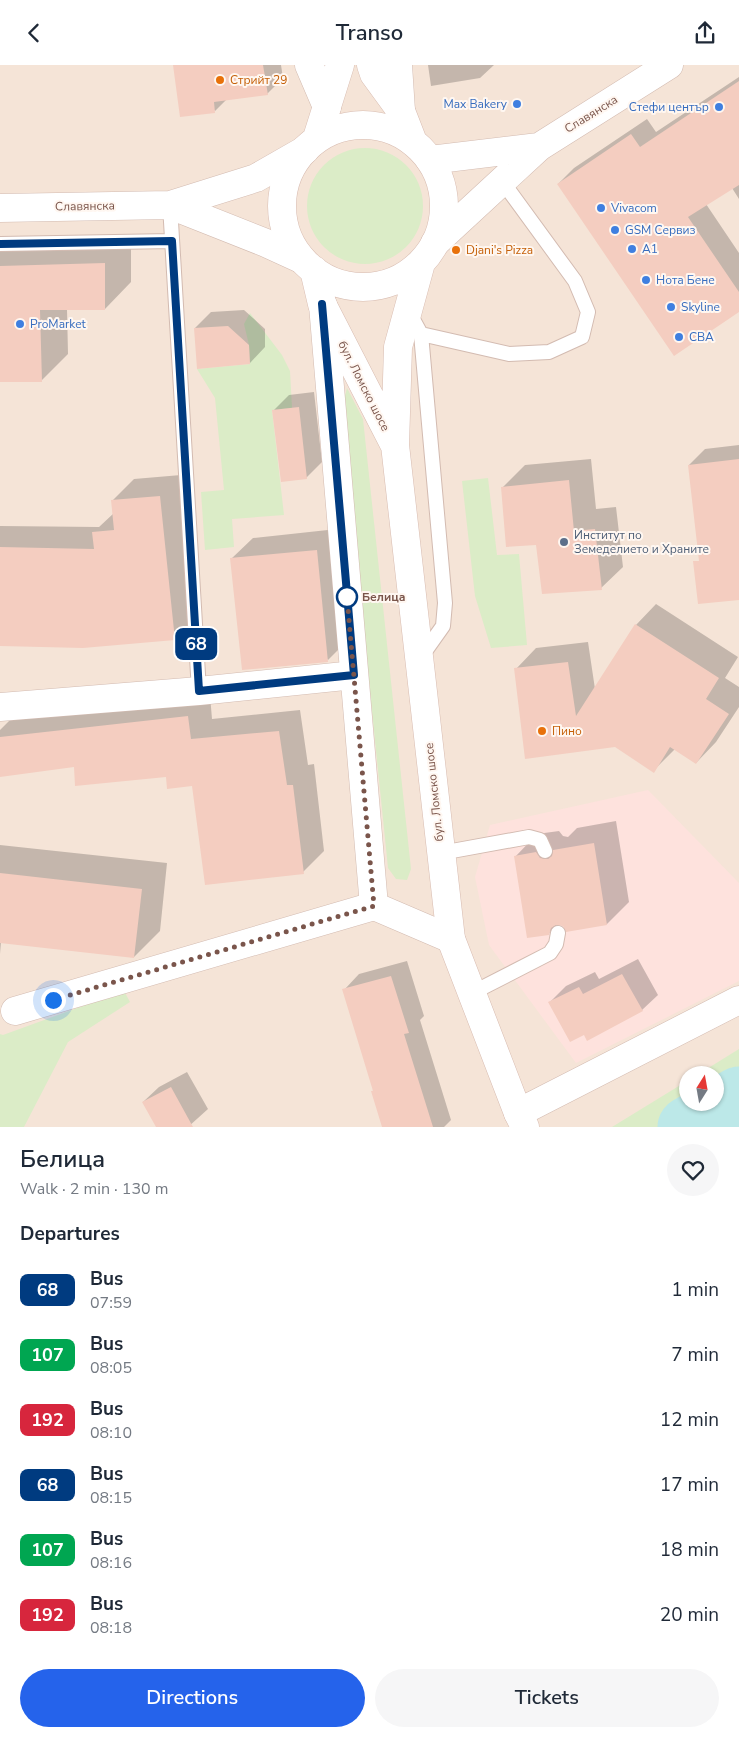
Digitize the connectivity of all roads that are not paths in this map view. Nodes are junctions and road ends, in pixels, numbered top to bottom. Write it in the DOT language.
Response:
graph roads {
  1 [pos="309,65"];
  2 [pos="340,65"];
  3 [pos="371,65"];
  4 [pos="398,65"];
  5 [pos="669,65"];
  6 [pos="327,107"];
  7 [pos="401,111"];
  8 [pos="311,144"];
  9 [pos="539,147"];
  10 [pos="421,151"];
  11 [pos="502,181"];
  12 [pos="170,205"];
  13 [pos="0,208"];
  14 [pos="172,241"];
  15 [pos="0,244"];
  16 [pos="428,253"];
  17 [pos="308,265"];
  18 [pos="322,304"];
  19 [pos="408,310"];
  20 [pos="421,334"];
  21 [pos="395,445"];
  22 [pos="419,660"];
  23 [pos="354,675"];
  24 [pos="199,691"];
  25 [pos="0,707"];
  26 [pos="545,851"];
  27 [pos="441,853"];
  28 [pos="374,906"];
  29 [pos="558,933"];
  30 [pos="451,939"];
  31 [pos="472,993"];
  32 [pos="739,1000"];
  33 [pos="16,1011"];
  34 [pos="522,1120"];
  1 -- 6 [label="street"];
  2 -- 6 [label="street"];
  3 -- 7 [label="street"];
  4 -- 7 [label="street"];
  5 -- 9 [label="street, Славянска"];
  6 -- 8 [label="street"];
  7 -- 10 [label="street"];
  8 -- 10 [label="street"];
  8 -- 12 [label="street, Славянска"];
  8 -- 17 [label="street"];
  9 -- 10 [label="street, Славянска"];
  9 -- 11 [label="street, Славянска"];
  10 -- 16 [label="street"];
  11 -- 16 [label="street, Славянска"];
  11 -- 20 [label="lane"];
  12 -- 13 [label="street, Славянска"];
  12 -- 14 [label="lane"];
  12 -- 17 [label="street, Славянска"];
  14 -- 15 [label="lane"];
  14 -- 24 [label="lane"];
  16 -- 17 [label="street"];
  16 -- 19 [label="street, бул. Ломско шосе"];
  17 -- 18 [label="street, бул. Ломско шосе"];
  18 -- 21 [label="street, бул. Ломско шосе"];
  18 -- 23 [label="street"];
  19 -- 20 [label="lane"];
  19 -- 21 [label="street, бул. Ломско шосе"];
  20 -- 22 [label="lane"];
  21 -- 22 [label="street, бул. Ломско шосе"];
  22 -- 27 [label="street, бул. Ломско шосе"];
  23 -- 24 [label="street"];
  23 -- 28 [label="street"];
  24 -- 25 [label="street"];
  26 -- 27 [label="lane"];
  27 -- 30 [label="street, бул. Ломско шосе"];
  28 -- 30 [label="street"];
  28 -- 33 [label="street"];
  29 -- 31 [label="lane"];
  30 -- 31 [label="street, бул. Ломско шосе"];
  31 -- 34 [label="street, бул. Ломско шосе"];
  32 -- 34 [label="street"];
}
